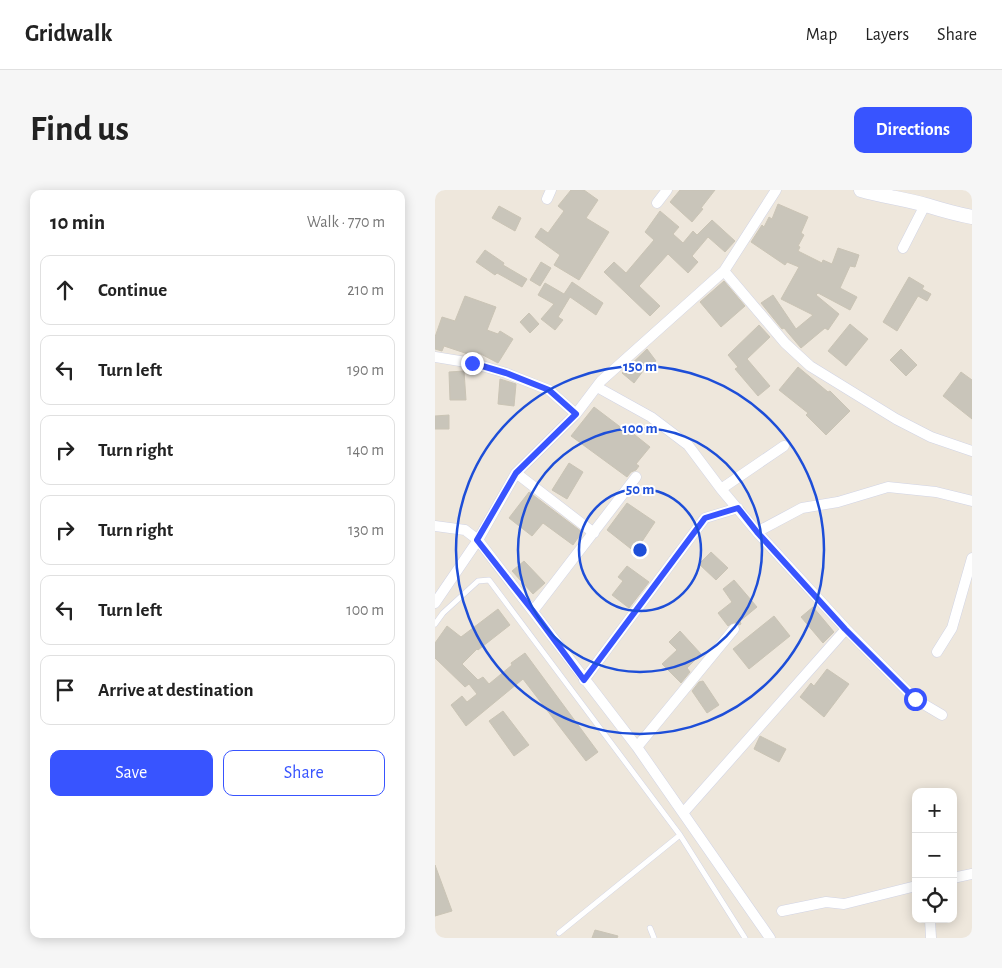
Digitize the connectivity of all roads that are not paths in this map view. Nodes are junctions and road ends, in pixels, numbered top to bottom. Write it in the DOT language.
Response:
graph roads {
  1 [pos="667,190"];
  2 [pos="776,190"];
  3 [pos="861,190"];
  4 [pos="657,203"];
  5 [pos="925,205"];
  6 [pos="972,217"];
  7 [pos="903,248"];
  8 [pos="724,271"];
  9 [pos="435,357"];
  10 [pos="597,387"];
  11 [pos="576,414"];
  12 [pos="784,446"];
  13 [pos="972,451"];
  14 [pos="516,473"];
  15 [pos="636,477"];
  16 [pos="721,489"];
  17 [pos="972,501"];
  18 [pos="738,508"];
  19 [pos="435,526"];
  20 [pos="757,532"];
  21 [pos="594,533"];
  22 [pos="477,540"];
  23 [pos="972,558"];
  24 [pos="435,603"];
  25 [pos="533,611"];
  26 [pos="435,624"];
  27 [pos="734,629"];
  28 [pos="845,629"];
  29 [pos="937,652"];
  30 [pos="584,680"];
  31 [pos="942,715"];
  32 [pos="637,748"];
  33 [pos="683,813"];
  34 [pos="680,835"];
  35 [pos="972,874"];
  36 [pos="957,877"];
  37 [pos="912,887"];
  38 [pos="782,911"];
  39 [pos="930,923"];
  40 [pos="650,928"];
  41 [pos="559,933"];
  42 [pos="654,938"];
  43 [pos="745,938"];
  44 [pos="770,938"];
  45 [pos="931,938"];
  1 -- 4 [label="street"];
  2 -- 8 [label="street"];
  3 -- 5 [label="main road"];
  5 -- 6 [label="main road"];
  5 -- 7 [label="street"];
  8 -- 10 [label="street"];
  8 -- 13 [label="street"];
  9 -- 11 [label="street"];
  10 -- 11 [label="street"];
  10 -- 16 [label="street"];
  11 -- 14 [label="street"];
  12 -- 16 [label="street"];
  14 -- 21 [label="street"];
  14 -- 22 [label="street"];
  15 -- 21 [label="street"];
  16 -- 18 [label="street"];
  17 -- 20 [label="street"];
  18 -- 20 [label="street"];
  18 -- 30 [label="street"];
  19 -- 22 [label="street"];
  20 -- 28 [label="street"];
  21 -- 25 [label="street"];
  22 -- 24 [label="street"];
  22 -- 25 [label="street"];
  23 -- 29 [label="street"];
  25 -- 30 [label="street"];
  26 -- 34 [label="lane"];
  27 -- 32 [label="street"];
  28 -- 31 [label="street"];
  28 -- 33 [label="street"];
  30 -- 32 [label="street"];
  32 -- 33 [label="street"];
  33 -- 44 [label="street"];
  34 -- 41 [label="lane"];
  34 -- 43 [label="lane"];
  35 -- 36 [label="street"];
  37 -- 38 [label="street"];
  39 -- 45 [label="street"];
  40 -- 42 [label="lane"];
}
